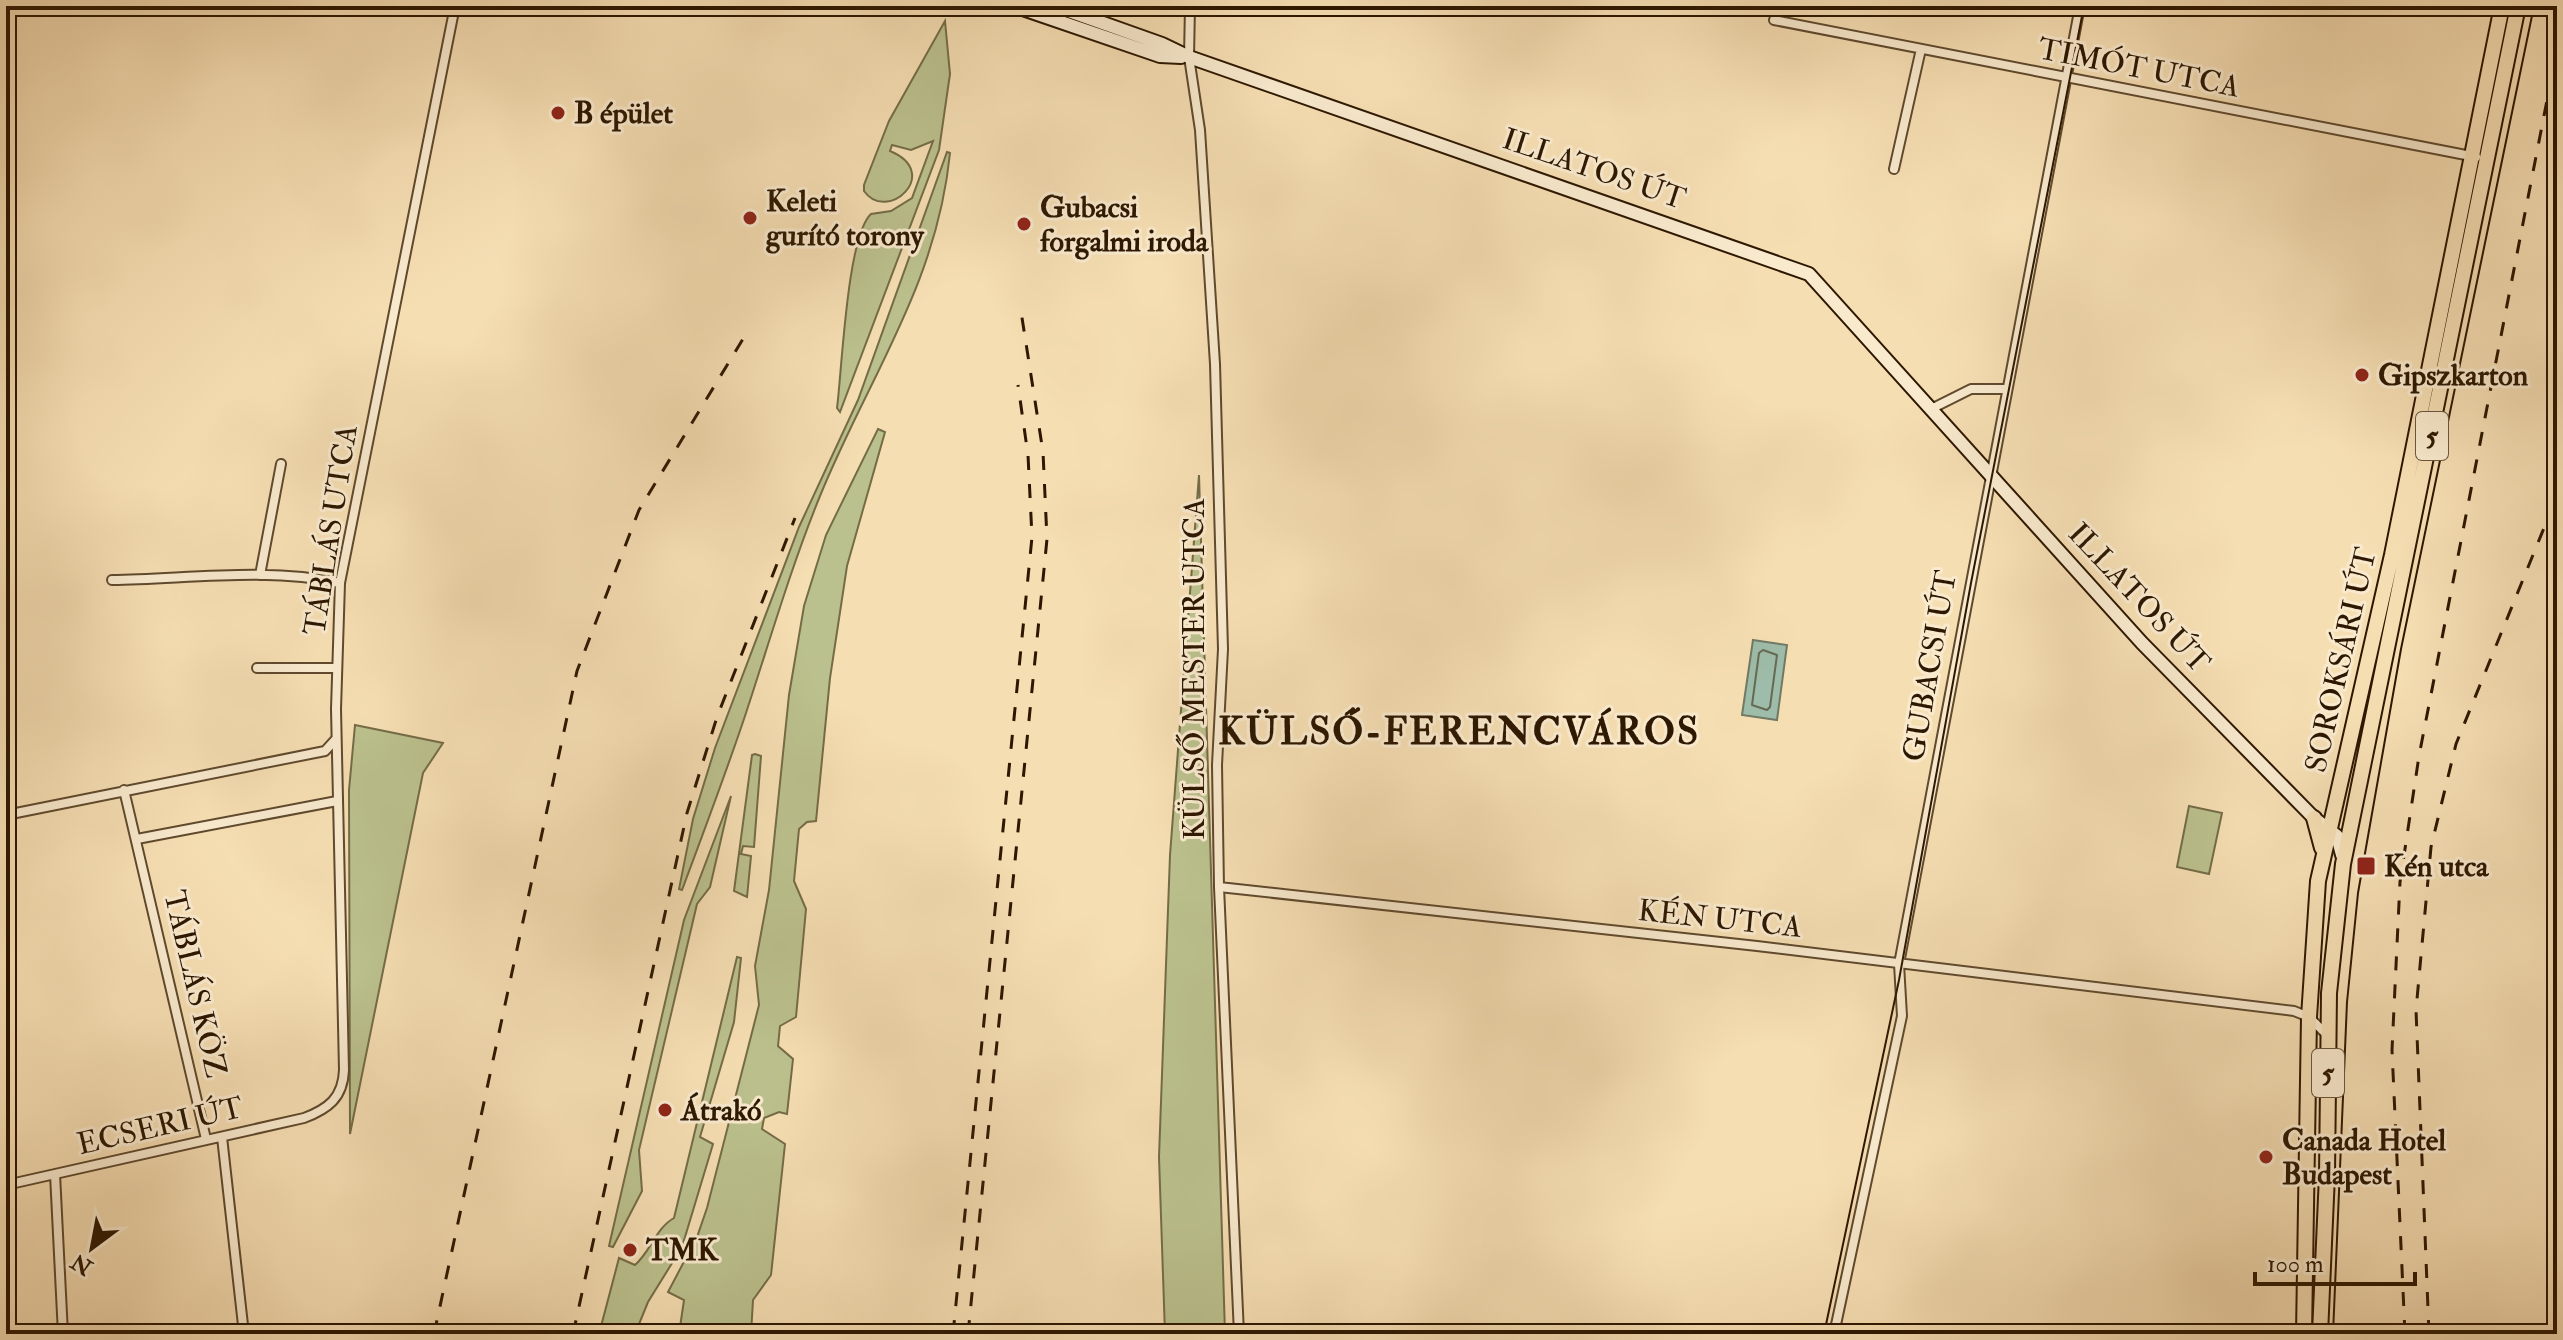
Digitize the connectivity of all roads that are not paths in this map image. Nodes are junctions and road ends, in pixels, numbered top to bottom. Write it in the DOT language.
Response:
graph roads {
  1 [pos="455,6"];
  2 [pos="1014,6"];
  3 [pos="1055,6"];
  4 [pos="1190,6"];
  5 [pos="2080,6"];
  6 [pos="2502,6"];
  7 [pos="2518,6"];
  8 [pos="1774,20"];
  9 [pos="1921,49"];
  10 [pos="1189,57"];
  11 [pos="2065,77"];
  12 [pos="2491,147"];
  13 [pos="2471,158"];
  14 [pos="1894,169"];
  15 [pos="2005,389"];
  16 [pos="1933,408"];
  17 [pos="281,464"];
  18 [pos="1989,471"];
  19 [pos="260,575"];
  20 [pos="112,580"];
  21 [pos="340,583"];
  22 [pos="257,668"];
  23 [pos="336,668"];
  24 [pos="336,738"];
  25 [pos="124,790"];
  26 [pos="337,801"];
  27 [pos="2353,813"];
  28 [pos="6,815"];
  29 [pos="2314,818"];
  30 [pos="2330,824"];
  31 [pos="137,839"];
  32 [pos="2323,857"];
  33 [pos="2343,864"];
  34 [pos="1219,887"];
  35 [pos="1899,964"];
  36 [pos="2329,993"];
  37 [pos="2309,1017"];
  38 [pos="2328,1036"];
  39 [pos="324,1111"];
  40 [pos="222,1137"];
  41 [pos="206,1139"];
  42 [pos="55,1174"];
  43 [pos="6,1185"];
  44 [pos="63,1334"];
  45 [pos="244,1334"];
  46 [pos="1239,1334"];
  47 [pos="1834,1334"];
  48 [pos="2304,1334"];
  49 [pos="2320,1334"];
  1 -- 21 [label="street, TÁBLÁS UTCA"];
  2 -- 10 [label="street, ILLATOS ÚT"];
  3 -- 10 [label="street, ILLATOS ÚT"];
  4 -- 10 [label="street, KÜLSŐ MESTER UTCA"];
  5 -- 11 [label="street, GUBACSI ÚT"];
  6 -- 13 [label="main road, SOROKSÁRI ÚT / 5"];
  7 -- 12 [label="main road, SOROKSÁRI ÚT / 5"];
  8 -- 9 [label="street, TIMÓT UTCA"];
  9 -- 11 [label="street, TIMÓT UTCA"];
  9 -- 14 [label="street"];
  10 -- 16 [label="street, ILLATOS ÚT"];
  10 -- 34 [label="street, KÜLSŐ MESTER UTCA"];
  11 -- 13 [label="street, TIMÓT UTCA"];
  11 -- 15 [label="street, GUBACSI ÚT"];
  12 -- 13 [label="street"];
  12 -- 27 [label="main road, SOROKSÁRI ÚT / 5"];
  13 -- 30 [label="main road, SOROKSÁRI ÚT / 5"];
  15 -- 16 [label="street"];
  15 -- 18 [label="street, GUBACSI ÚT"];
  16 -- 18 [label="street, ILLATOS ÚT"];
  17 -- 19 [label="street"];
  18 -- 29 [label="street, ILLATOS ÚT"];
  18 -- 35 [label="street, GUBACSI ÚT"];
  19 -- 20 [label="street"];
  19 -- 21 [label="street"];
  21 -- 23 [label="street, TÁBLÁS UTCA"];
  22 -- 23 [label="street"];
  23 -- 24 [label="street, TÁBLÁS UTCA"];
  24 -- 25 [label="street"];
  24 -- 26 [label="street, TÁBLÁS UTCA"];
  25 -- 28 [label="street"];
  25 -- 31 [label="street, TÁBLÁS KÖZ"];
  26 -- 31 [label="street"];
  26 -- 39 [label="street, TÁBLÁS UTCA"];
  27 -- 30 [label="street"];
  27 -- 33 [label="main road, SOROKSÁRI ÚT / 5"];
  29 -- 30 [label="street, ILLATOS ÚT"];
  29 -- 32 [label="main road"];
  30 -- 32 [label="main road, SOROKSÁRI ÚT / 5"];
  30 -- 33 [label="street"];
  31 -- 41 [label="street, TÁBLÁS KÖZ"];
  32 -- 37 [label="main road, SOROKSÁRI ÚT / 5"];
  33 -- 36 [label="main road, SOROKSÁRI ÚT / 5"];
  34 -- 35 [label="street, KÉN UTCA"];
  34 -- 46 [label="street, KÜLSŐ MESTER UTCA"];
  35 -- 37 [label="street, KÉN UTCA"];
  35 -- 47 [label="street, GUBACSI ÚT"];
  36 -- 37 [label="street"];
  36 -- 38 [label="main road, SOROKSÁRI ÚT / 5"];
  37 -- 38 [label="street"];
  37 -- 48 [label="main road, SOROKSÁRI ÚT / 5"];
  38 -- 49 [label="main road, SOROKSÁRI ÚT / 5"];
  39 -- 40 [label="street, ECSERI ÚT"];
  40 -- 41 [label="street, ECSERI ÚT"];
  40 -- 45 [label="street"];
  41 -- 42 [label="street, ECSERI ÚT"];
  42 -- 43 [label="street, ECSERI ÚT"];
  42 -- 44 [label="street"];
}
